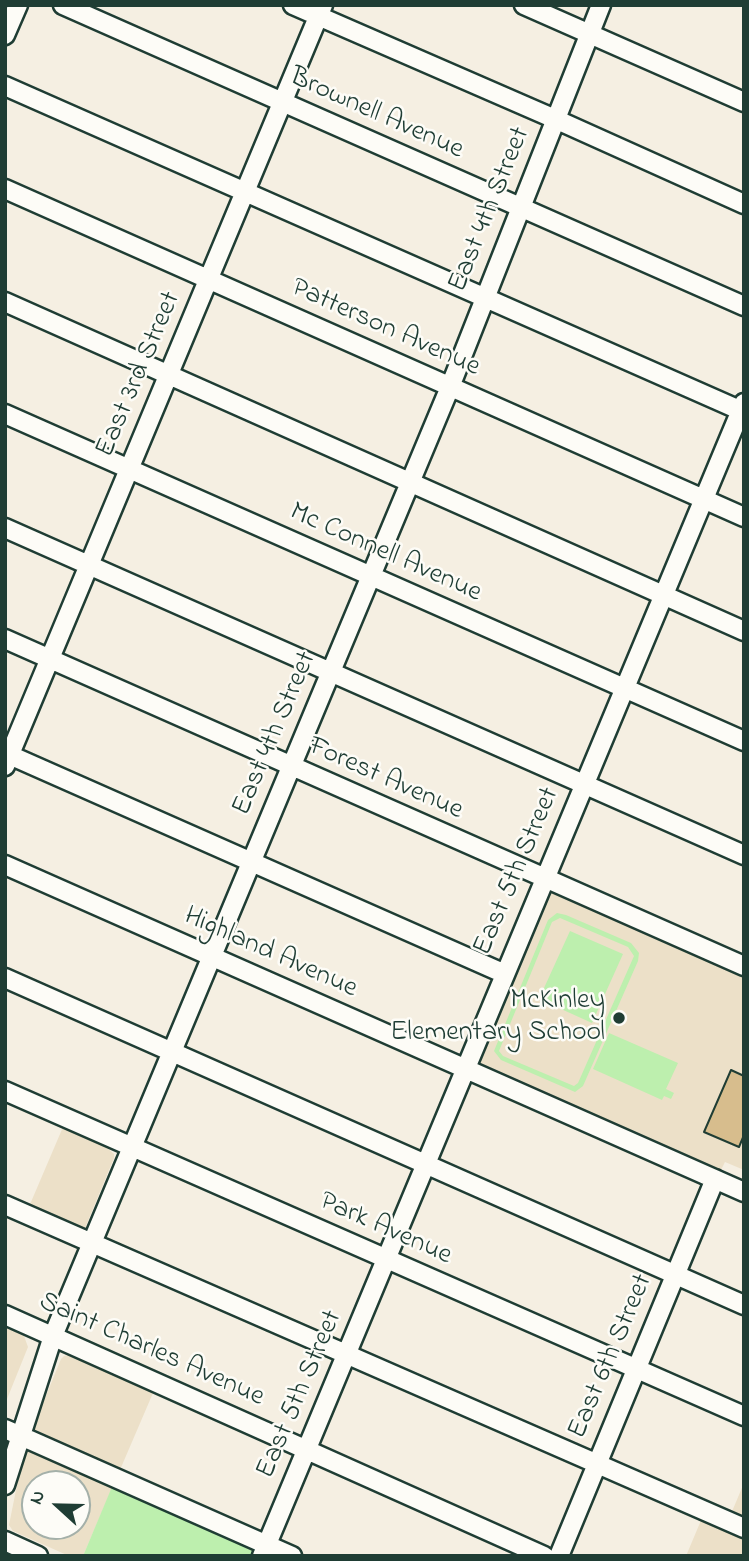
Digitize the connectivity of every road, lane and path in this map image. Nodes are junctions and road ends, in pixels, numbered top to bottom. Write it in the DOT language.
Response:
graph roads {
  1 [pos="18,5"];
  2 [pos="63,5"];
  3 [pos="293,5"];
  4 [pos="524,5"];
  5 [pos="601,5"];
  6 [pos="320,11"];
  7 [pos="5,35"];
  8 [pos="589,35"];
  9 [pos="5,86"];
  10 [pos="282,102"];
  11 [pos="744,102"];
  12 [pos="555,119"];
  13 [pos="5,189"];
  14 [pos="245,192"];
  15 [pos="744,204"];
  16 [pos="520,208"];
  17 [pos="209,278"];
  18 [pos="485,298"];
  19 [pos="5,302"];
  20 [pos="744,306"];
  21 [pos="168,375"];
  22 [pos="450,387"];
  23 [pos="743,408"];
  24 [pos="5,414"];
  25 [pos="130,468"];
  26 [pos="410,482"];
  27 [pos="703,499"];
  28 [pos="744,517"];
  29 [pos="5,528"];
  30 [pos="89,565"];
  31 [pos="370,577"];
  32 [pos="663,594"];
  33 [pos="744,631"];
  34 [pos="5,639"];
  35 [pos="50,659"];
  36 [pos="330,673"];
  37 [pos="623,688"];
  38 [pos="744,741"];
  39 [pos="7,758"];
  40 [pos="291,767"];
  41 [pos="583,785"];
  42 [pos="744,855"];
  43 [pos="251,862"];
  44 [pos="5,865"];
  45 [pos="544,879"];
  46 [pos="212,957"];
  47 [pos="744,966"];
  48 [pos="505,974"];
  49 [pos="5,978"];
  50 [pos="172,1052"];
  51 [pos="465,1070"];
  52 [pos="5,1091"];
  53 [pos="132,1147"];
  54 [pos="426,1163"];
  55 [pos="715,1179"];
  56 [pos="744,1192"];
  57 [pos="5,1205"];
  58 [pos="92,1244"];
  59 [pos="386,1259"];
  60 [pos="675,1274"];
  61 [pos="744,1305"];
  62 [pos="5,1315"];
  63 [pos="53,1336"];
  64 [pos="346,1355"];
  65 [pos="636,1369"];
  66 [pos="744,1416"];
  67 [pos="12,1439"];
  68 [pos="307,1449"];
  69 [pos="596,1464"];
  70 [pos="5,1485"];
  71 [pos="744,1528"];
  72 [pos="5,1541"];
  73 [pos="265,1550"];
  74 [pos="38,1556"];
  75 [pos="292,1556"];
  76 [pos="544,1556"];
  77 [pos="559,1556"];
  1 -- 7 [label="street"];
  2 -- 10 [label="street, Brownell Avenue"];
  3 -- 6 [label="street"];
  4 -- 8 [label="street"];
  5 -- 8 [label="street, East 4th Street"];
  6 -- 10 [label="street, East 3rd Street"];
  6 -- 12 [label="street"];
  8 -- 11 [label="street"];
  8 -- 12 [label="street, East 4th Street"];
  9 -- 14 [label="street"];
  10 -- 14 [label="street, East 3rd Street"];
  10 -- 16 [label="street, Brownell Avenue"];
  12 -- 15 [label="street"];
  12 -- 16 [label="street, East 4th Street"];
  13 -- 17 [label="street, Patterson Avenue"];
  14 -- 17 [label="street, East 3rd Street"];
  14 -- 18 [label="street"];
  16 -- 18 [label="street, East 4th Street"];
  16 -- 20 [label="street, Brownell Avenue"];
  17 -- 21 [label="street, East 3rd Street"];
  17 -- 22 [label="street, Patterson Avenue"];
  18 -- 22 [label="street, East 4th Street"];
  18 -- 23 [label="street"];
  19 -- 21 [label="street"];
  21 -- 25 [label="street, East 3rd Street"];
  21 -- 26 [label="street"];
  22 -- 26 [label="street, East 4th Street"];
  22 -- 27 [label="street, Patterson Avenue"];
  23 -- 27 [label="street, East 5th Street"];
  24 -- 25 [label="street, Mc Connell Avenue"];
  25 -- 30 [label="street, East 3rd Street"];
  25 -- 31 [label="street, Mc Connell Avenue"];
  26 -- 31 [label="street, East 4th Street"];
  26 -- 32 [label="street"];
  27 -- 28 [label="street, Patterson Avenue"];
  27 -- 32 [label="street, East 5th Street"];
  29 -- 30 [label="street"];
  30 -- 35 [label="street, East 3rd Street"];
  30 -- 36 [label="street"];
  31 -- 36 [label="street, East 4th Street"];
  31 -- 37 [label="street, Mc Connell Avenue"];
  32 -- 33 [label="street"];
  32 -- 37 [label="street, East 5th Street"];
  34 -- 35 [label="street, Forest Avenue"];
  35 -- 39 [label="street, East 3rd Street"];
  35 -- 40 [label="street, Forest Avenue"];
  36 -- 40 [label="street, East 4th Street"];
  36 -- 41 [label="street"];
  37 -- 38 [label="street, Mc Connell Avenue"];
  37 -- 41 [label="street, East 5th Street"];
  39 -- 43 [label="street"];
  40 -- 43 [label="street, East 4th Street"];
  40 -- 45 [label="street, Forest Avenue"];
  41 -- 42 [label="street"];
  41 -- 45 [label="street, East 5th Street"];
  43 -- 46 [label="street, East 4th Street"];
  43 -- 48 [label="street"];
  44 -- 46 [label="street, Highland Avenue"];
  45 -- 47 [label="street, Forest Avenue"];
  45 -- 48 [label="street, East 5th Street"];
  46 -- 50 [label="street, East 4th Street"];
  46 -- 51 [label="street, Highland Avenue"];
  48 -- 51 [label="street, East 5th Street"];
  49 -- 50 [label="street"];
  50 -- 53 [label="street, East 4th Street"];
  50 -- 54 [label="street"];
  51 -- 54 [label="street, East 5th Street"];
  51 -- 55 [label="street, Highland Avenue"];
  52 -- 53 [label="street, Park Avenue"];
  53 -- 58 [label="street, East 4th Street"];
  53 -- 59 [label="street, Park Avenue"];
  54 -- 59 [label="street, East 5th Street"];
  54 -- 60 [label="street"];
  55 -- 56 [label="street, Highland Avenue"];
  55 -- 60 [label="street, East 6th Street"];
  57 -- 58 [label="street"];
  58 -- 63 [label="street, East 4th Street"];
  58 -- 64 [label="street"];
  59 -- 64 [label="street, East 5th Street"];
  59 -- 65 [label="street, Park Avenue"];
  60 -- 61 [label="street"];
  60 -- 65 [label="street, East 6th Street"];
  62 -- 63 [label="street, Saint Charles Avenue"];
  63 -- 67 [label="street, East 4th Street"];
  63 -- 68 [label="street, Saint Charles Avenue"];
  64 -- 68 [label="street, East 5th Street"];
  64 -- 69 [label="street"];
  65 -- 66 [label="street, Park Avenue"];
  65 -- 69 [label="street, East 6th Street"];
  67 -- 70 [label="street, East 4th Street"];
  67 -- 73 [label="street"];
  68 -- 73 [label="street, East 5th Street"];
  68 -- 76 [label="street, Saint Charles Avenue"];
  69 -- 71 [label="street"];
  69 -- 77 [label="street, East 6th Street"];
  72 -- 74 [label="street"];
  73 -- 75 [label="street"];
}
